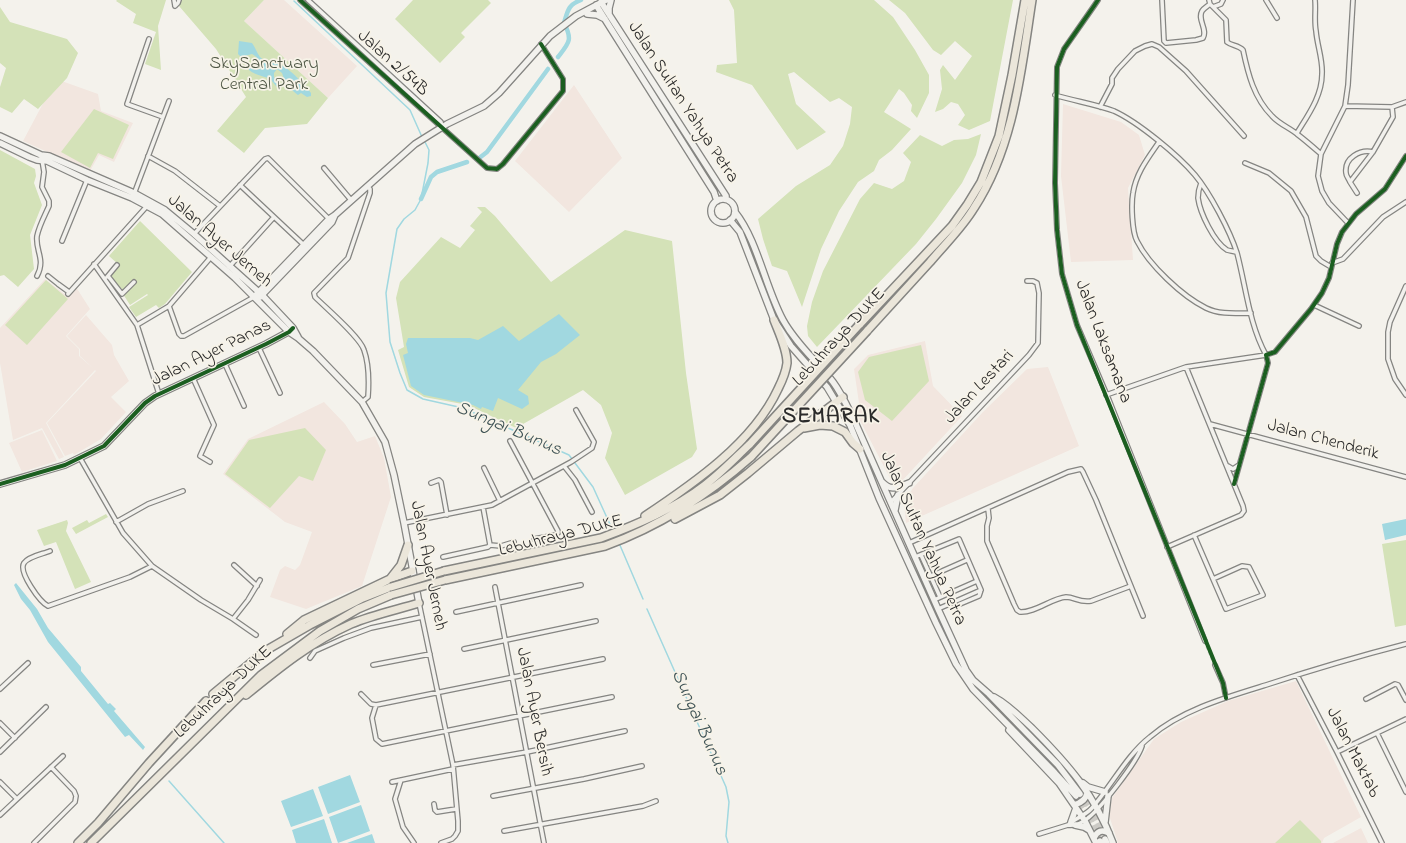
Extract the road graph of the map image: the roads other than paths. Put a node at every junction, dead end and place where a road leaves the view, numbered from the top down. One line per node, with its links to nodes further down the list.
1 (174, 0): 2 (street)
2 (179, 0)
3 (300, 0): 28 (street, Jalan 2/54B)
4 (308, 0): 28 (street, Jalan 2/54B)
5 (1025, 0): 125 (highway, Lebuhraya DUKE, bridge)
6 (1032, 0): 127 (highway, Lebuhraya DUKE, bridge)
7 (1098, 0): 21 (street, Jalan Laksamana)
8 (1162, 0): 14 (street)
9 (1223, 0): 14 (street)
10 (1266, 0): 17 (street)
11 (1315, 0): 29 (street)
12 (1354, 0): 24 (street)
13 (603, 3): 15 (main road); 16 (main road, Jalan Sultan Yahya Petra); 16 (main road); 18 (main road)
14 (1210, 3): 29 (street)
15 (587, 14): 16 (main road); 18 (main road)
16 (607, 17): 48 (main road, Jalan Sultan Yahya Petra); 50 (main road, Jalan Sultan Yahya Petra)
17 (1277, 18)
18 (565, 26): 20 (main road)
19 (149, 39): 27 (street)
20 (543, 46): 28 (main road); 28 (street)
21 (1055, 95): 25 (street); 89 (street, Jalan Laksamana)
22 (169, 101): 27 (street)
23 (1406, 102): 26 (street)
24 (1345, 106): 26 (street); 35 (street)
25 (1100, 107): 31 (street); 32 (street)
26 (1392, 107): 34 (street)
27 (163, 117): 36 (street)
28 (443, 128): 45 (main road)
29 (1297, 133): 35 (street)
30 (0, 136): 47 (main road, Jalan Ayer Jerneh)
31 (1244, 136)
32 (1159, 142): 43 (street); 77 (street)
33 (0, 143): 38 (main road, Jalan Ayer Jerneh)
34 (1373, 152): 42 (street); 42 (street)
35 (1321, 154): 58 (street)
36 (148, 156): 47 (street); 53 (street)
37 (1406, 156): 58 (street)
38 (42, 160): 41 (main road, Jalan Ayer Jerneh); 68 (street)
39 (1245, 163): 65 (street)
40 (324, 168): 49 (street)
41 (87, 180): 47 (main road, Jalan Ayer Jerneh); 60 (street)
42 (1350, 182): 46 (street)
43 (1201, 183): 62 (street); 62 (street)
44 (240, 185): 53 (street); 55 (street); 56 (street)
45 (367, 186): 49 (main road); 92 (street)
46 (1356, 192)
47 (133, 196): 52 (main road, Jalan Ayer Jerneh); 59 (main road, Jalan Ayer Jerneh)
48 (726, 199): 50 (main road, Jalan Sultan Yahya Petra); 54 (main road, Jalan Sultan Yahya Petra)
49 (351, 200): 56 (main road)
50 (717, 201): 57 (main road, Jalan Sultan Yahya Petra)
51 (1406, 202): 65 (street)
52 (147, 206): 59 (main road, Jalan Ayer Jerneh); 64 (street)
53 (220, 206): 59 (street)
54 (735, 212): 57 (main road, Jalan Sultan Yahya Petra); 91 (main road, Jalan Sultan Yahya Petra)
55 (274, 217): 61 (street); 67 (street)
56 (330, 220): 61 (main road)
57 (730, 220): 78 (main road, Jalan Sultan Yahya Petra)
58 (1348, 223): 65 (street)
59 (192, 236): 63 (main road, Jalan Ayer Jerneh); 67 (main road, Jalan Ayer Jerneh)
60 (62, 242)
61 (305, 246): 74 (main road)
62 (1236, 252): 77 (street)
63 (211, 257): 67 (main road, Jalan Ayer Jerneh); 76 (street)
64 (94, 264): 69 (street); 70 (street)
65 (1332, 265): 75 (street)
66 (118, 266): 70 (street)
67 (228, 268): 74 (main road, Jalan Ayer Jerneh)
68 (37, 276)
69 (48, 276)
70 (106, 277): 72 (street); 79 (street)
71 (1027, 281): 109 (street, Jalan Lestari)
72 (134, 282)
73 (1406, 286): 90 (street)
74 (258, 296): 76 (street); 81 (main road, Jalan Ayer Jerneh)
75 (1314, 305): 80 (street); 83 (street)
76 (169, 306): 79 (street)
77 (1251, 313): 83 (street)
78 (774, 320): 91 (main road, Jalan Sultan Yahya Petra); 125 (highway)
79 (137, 325): 88 (street)
80 (1359, 326)
81 (291, 330): 82 (main road, Jalan Ayer Panas); 92 (main road, Jalan Ayer Jerneh)
82 (259, 348): 84 (main road, Jalan Ayer Panas); 87 (street)
83 (1266, 355): 85 (street); 97 (street)
84 (225, 364): 86 (main road, Jalan Ayer Panas); 93 (street)
85 (1186, 367): 89 (street); 95 (street)
86 (193, 378): 88 (main road, Jalan Ayer Panas); 101 (street)
87 (280, 392)
88 (159, 394): 100 (main road, Jalan Ayer Panas)
89 (1106, 395): 134 (street, Jalan Laksamana)
90 (1406, 395)
91 (840, 400): 96 (highway); 99 (main road, Jalan Sultan Yahya Petra); 107 (main road, Jalan Sultan Yahya Petra)
92 (362, 402): 124 (main road, Jalan Ayer Jerneh)
93 (244, 406)
94 (576, 410): 103 (street)
95 (1210, 424): 97 (street, Jalan Chenderik); 104 (street)
96 (798, 430): 99 (highway); 127 (highway)
97 (1247, 435): 102 (street); 106 (street, Jalan Chenderik)
98 (510, 441): 111 (street)
99 (860, 449): 115 (main road, Jalan Sultan Yahya Petra)
100 (80, 458): 110 (main road, Jalan Ayer Panas); 123 (street)
101 (210, 462)
102 (1239, 465): 104 (street); 112 (street)
103 (564, 466): 111 (street); 121 (street)
104 (1227, 466): 112 (street)
105 (484, 468): 116 (street)
106 (1406, 477)
107 (881, 481): 109 (main road); 117 (main road, Jalan Sultan Yahya Petra)
108 (431, 483): 122 (street)
109 (909, 483): 114 (street, Jalan Lestari)
110 (0, 484)
111 (533, 484): 116 (street); 129 (street)
112 (1234, 484): 128 (street)
113 (183, 491): 123 (street)
114 (898, 495): 117 (street, Jalan Lestari); 120 (main road)
115 (879, 498): 117 (main road); 126 (main road, Jalan Sultan Yahya Petra)
116 (500, 501): 118 (street)
117 (891, 502): 120 (main road, Jalan Sultan Yahya Petra); 126 (main road)
118 (483, 507): 122 (street); 133 (street)
119 (988, 509): 131 (street); 149 (street); 149 (street)
120 (895, 510): 131 (main road, Jalan Sultan Yahya Petra)
121 (592, 512)
122 (447, 515): 124 (street)
123 (116, 522): 140 (street)
124 (404, 523): 132 (main road, Jalan Ayer Jerneh)
125 (630, 526): 168 (highway, Lebuhraya DUKE, bridge)
126 (892, 527): 189 (main road, Jalan Sultan Yahya Petra)
127 (649, 528): 190 (highway, Lebuhraya DUKE, bridge)
128 (1194, 535): 134 (street); 144 (street)
129 (534, 539)
130 (514, 542): 133 (street)
131 (909, 543): 136 (main road, Jalan Sultan Yahya Petra)
132 (408, 545): 141 (main road, Jalan Ayer Jerneh); 143 (highway)
133 (490, 545): 137 (street)
134 (1167, 547): 165 (street, Jalan Laksamana)
135 (50, 551): 140 (street)
136 (918, 556): 138 (street); 142 (main road, Jalan Sultan Yahya Petra)
137 (443, 557)
138 (968, 560): 142 (street); 146 (street)
139 (234, 565): 148 (street)
140 (152, 566): 161 (street)
141 (412, 572): 143 (highway); 154 (main road, Jalan Ayer Jerneh)
142 (927, 577): 152 (street); 153 (main road, Jalan Sultan Yahya Petra)
143 (390, 579): 168 (highway)
144 (1213, 579): 144 (street)
145 (260, 580): 148 (street)
146 (977, 581): 151 (street); 152 (street)
147 (581, 585): 155 (street)
148 (257, 586): 161 (street)
149 (1131, 586): 159 (street)
150 (496, 587): 155 (street, Jalan Ayer Bersih)
151 (981, 590): 156 (street); 157 (street)
152 (940, 597): 153 (street)
153 (934, 600): 157 (main road, Jalan Sultan Yahya Petra)
154 (419, 603): 160 (street, Jalan Ayer Jerneh); 190 (highway)
155 (499, 603): 158 (street); 164 (street, Jalan Ayer Bersih)
156 (960, 604)
157 (938, 609): 181 (main road, Jalan Sultan Yahya Petra)
158 (456, 612)
159 (1143, 616)
160 (422, 618): 169 (street, Jalan Ayer Jerneh); 170 (street)
161 (233, 619): 163 (street)
162 (596, 621): 164 (street)
163 (256, 635)
164 (506, 640): 167 (street); 176 (street, Jalan Ayer Bersih)
165 (1205, 641)
166 (1406, 644): 175 (street)
167 (464, 649)
168 (265, 651): 179 (highway, Lebuhraya DUKE)
169 (430, 654): 173 (street); 178 (street, Jalan Ayer Jerneh)
170 (310, 658)
171 (603, 659): 176 (street)
172 (28, 663): 177 (street)
173 (373, 665)
174 (1215, 665): 183 (street)
175 (1297, 675): 183 (street); 200 (street, Jalan Maktab)
176 (513, 677): 178 (street); 191 (street, Jalan Ayer Bersih)
177 (0, 689)
178 (438, 692): 187 (street); 194 (street, Jalan Ayer Jerneh)
179 (213, 694)
180 (361, 694): 187 (street)
181 (989, 694): 189 (main road, Jalan Sultan Yahya Petra); 206 (main road)
182 (612, 697): 191 (street)
183 (1226, 698): 212 (street)
184 (1366, 699): 185 (street)
185 (1406, 700)
186 (206, 701): 231 (highway, Lebuhraya DUKE)
187 (376, 705): 194 (street)
188 (46, 707): 197 (street)
189 (990, 707): 217 (main road)
190 (224, 712): 232 (highway, Lebuhraya DUKE)
191 (520, 715): 194 (street); 199 (street, Jalan Ayer Bersih)
192 (1406, 719): 196 (street)
193 (0, 723): 197 (street)
194 (446, 730): 204 (street, Jalan Ayer Jerneh)
195 (625, 731): 199 (street)
196 (1377, 733): 200 (street); 210 (street)
197 (15, 738): 198 (street)
198 (0, 752)
199 (527, 752): 204 (street); 209 (street, Jalan Ayer Bersih)
200 (1338, 752): 237 (street, Jalan Maktab)
201 (63, 756): 203 (street)
202 (642, 766): 209 (street)
203 (51, 767): 214 (street); 230 (street)
204 (453, 767): 205 (street); 219 (street, Jalan Ayer Jerneh)
205 (401, 780): 208 (street); 233 (street)
206 (1081, 781): 211 (main road); 212 (main road)
207 (0, 782): 214 (street)
208 (392, 782)
209 (534, 788): 213 (street); 224 (street, Jalan Ayer Bersih)
210 (1406, 792)
211 (1087, 793): 217 (main road); 218 (main road)
212 (1107, 794): 218 (street); 222 (main road)
213 (492, 796)
214 (17, 799): 220 (street)
215 (656, 801): 224 (street)
216 (434, 804): 219 (street)
217 (1075, 806): 221 (main road); 223 (main road)
218 (1096, 806): 221 (street); 222 (main road)
219 (456, 809): 234 (street, Jalan Ayer Jerneh)
220 (0, 815)
221 (1083, 819): 223 (street); 225 (main road)
222 (1104, 822): 227 (main road)
223 (1071, 824): 225 (main road); 228 (street)
224 (541, 825): 226 (street); 235 (street, Jalan Ayer Bersih)
225 (1090, 830): 229 (main road)
226 (504, 831)
227 (1109, 833): 229 (main road); 236 (main road)
228 (1039, 834)
229 (1100, 841)
230 (34, 843)
231 (78, 843)
232 (90, 843)
233 (414, 843)
234 (441, 843)
235 (544, 843)
236 (1113, 843)
237 (1382, 843)

